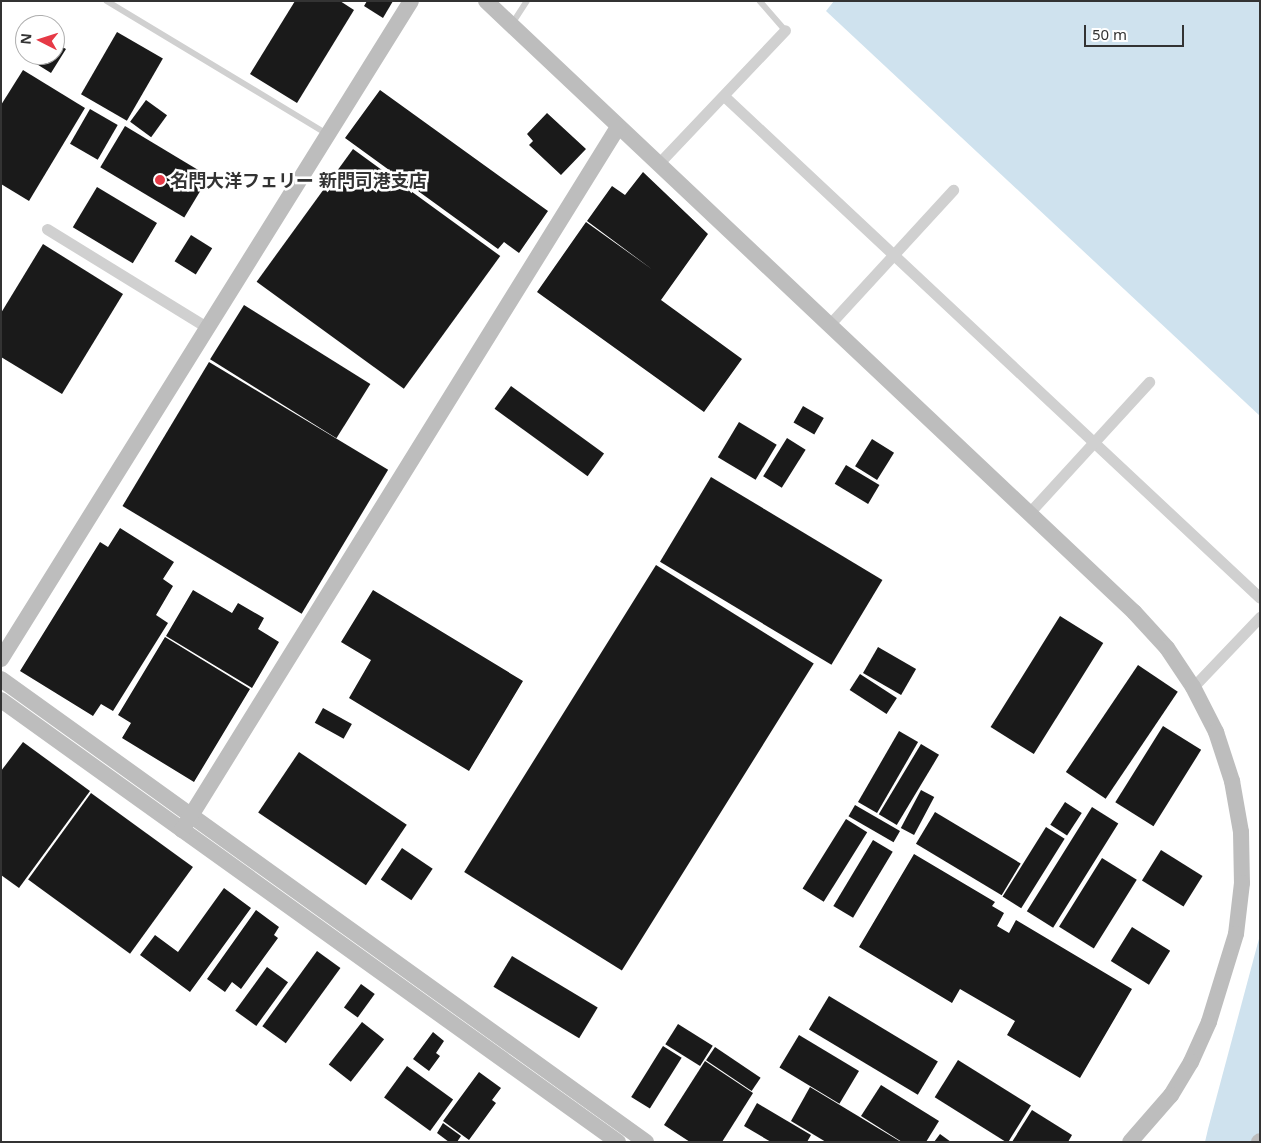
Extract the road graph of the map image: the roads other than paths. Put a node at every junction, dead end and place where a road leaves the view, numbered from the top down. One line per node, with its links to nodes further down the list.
1 (107, 1): 10 (lane)
2 (411, 1): 10 (street)
3 (486, 1): 6 (street)
4 (527, 1): 6 (lane)
5 (760, 1): 7 (lane)
6 (511, 26): 9 (street)
7 (785, 30): 8 (street)
8 (724, 96): 11 (street); 14 (street)
9 (618, 127): 11 (street); 26 (street)
10 (328, 135): 16 (street)
11 (659, 163): 15 (street)
12 (953, 190): 14 (street)
13 (47, 229): 16 (street)
14 (893, 254): 15 (street); 18 (street)
15 (828, 326): 19 (street)
16 (208, 328): 22 (street)
17 (1149, 382): 18 (street)
18 (1094, 443): 19 (street); 20 (street)
19 (1030, 513): 24 (street)
20 (1260, 598)
21 (1260, 617): 24 (street)
22 (1, 659)
23 (1, 679): 26 (street)
24 (1193, 687): 29 (street)
25 (1, 700): 26 (street)
26 (187, 823): 27 (street); 28 (street)
27 (618, 1142)
28 (646, 1142)
29 (1130, 1142)

